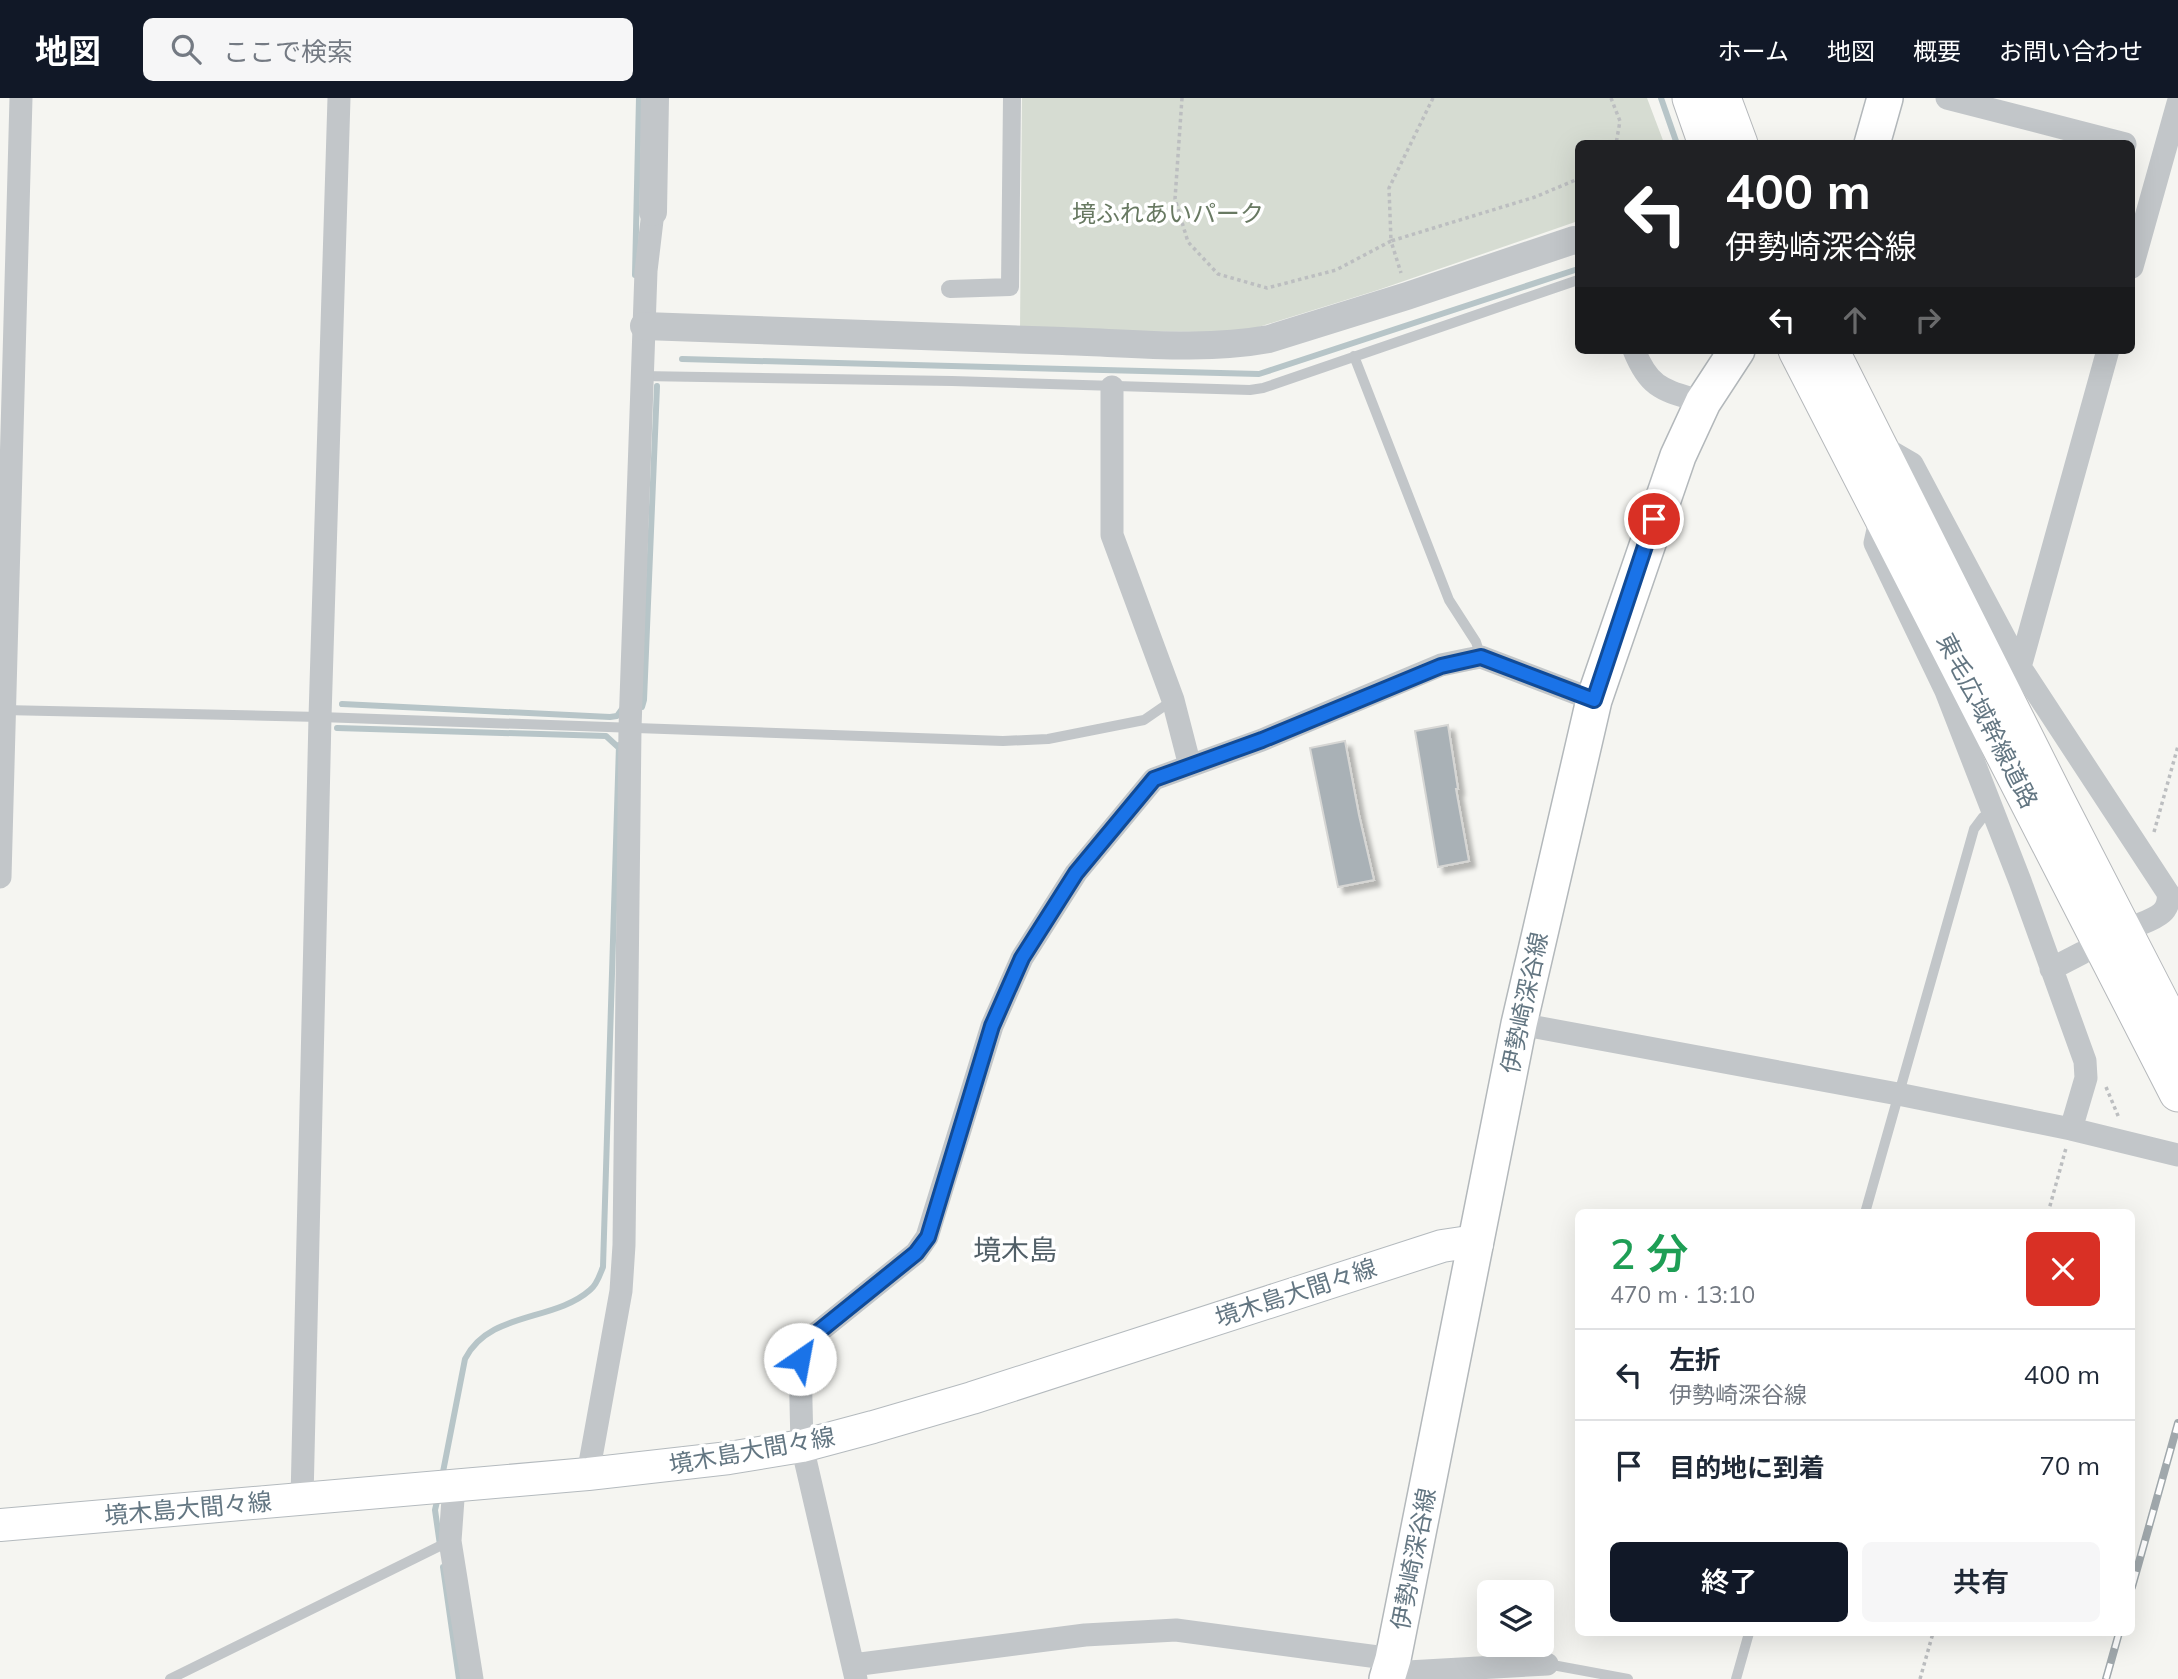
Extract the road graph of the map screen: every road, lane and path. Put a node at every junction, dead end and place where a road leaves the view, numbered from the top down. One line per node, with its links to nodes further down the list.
1 (21, 98): 44 (street)
2 (338, 98): 45 (street)
3 (655, 98): 21 (street)
4 (1012, 98): 27 (street)
5 (1182, 98): 23 (path)
6 (1433, 98): 23 (path)
7 (1611, 98): 13 (path)
8 (1691, 98): 14 (highway)
9 (1722, 98): 15 (highway)
10 (1885, 98): 16 (main road)
11 (1947, 98): 17 (street)
12 (2178, 103): 19 (street)
13 (1617, 140)
14 (1706, 140)
15 (1738, 140)
16 (1873, 140)
17 (2110, 140)
18 (2135, 146): 19 (street)
19 (2171, 155): 24 (street)
20 (1575, 180): 23 (path)
21 (653, 212): 28 (street)
22 (1575, 240): 28 (street)
23 (1391, 242): 25 (path)
24 (2135, 258)
25 (1403, 281)
26 (1575, 281): 34 (lane)
27 (950, 289)
28 (644, 326): 35 (street)
29 (1636, 354): 37 (street)
30 (1734, 354): 37 (main road, 伊勢崎深谷線)
31 (1799, 354): 39 (highway, 東毛広域幹線道路)
32 (1832, 354): 38 (highway, 東毛広域幹線道路)
33 (2107, 354): 41 (street)
34 (1354, 356): 36 (lane); 40 (lane)
35 (641, 376): 36 (lane); 46 (street)
36 (1112, 387): 42 (street)
37 (1703, 402): 43 (main road, 伊勢崎深谷線)
38 (1879, 445): 41 (street); 57 (highway, 東毛広域幹線道路)
39 (1881, 516): 49 (street); 59 (highway, 東毛広域幹線道路)
40 (1481, 657): 43 (street); 48 (street)
41 (2020, 667): 50 (street)
42 (1173, 700): 46 (lane); 48 (street)
43 (1594, 700): 56 (main road, 伊勢崎深谷線)
44 (2, 710): 45 (lane); 51 (street)
45 (320, 717): 46 (lane); 70 (street)
46 (630, 728): 68 (street)
47 (2178, 746): 50 (path)
48 (1190, 766): 67 (street)
49 (1994, 812): 55 (street); 60 (lane)
50 (2137, 846): 52 (street)
51 (0, 877)
52 (2174, 906): 53 (street)
53 (2138, 925)
54 (2082, 953): 55 (street)
55 (2051, 969): 58 (street)
56 (1519, 1024): 60 (street); 66 (main road, 伊勢崎深谷線)
57 (2178, 1037)
58 (2086, 1078): 61 (street); 62 (path)
59 (2178, 1093)
60 (1898, 1094): 61 (street); 64 (lane)
61 (2071, 1129): 62 (street); 65 (path)
62 (2131, 1145): 63 (street)
63 (2178, 1155)
64 (1866, 1209)
65 (2049, 1209)
66 (1477, 1244): 67 (main road, 境木島大間々線); 76 (main road, 伊勢崎深谷線)
67 (802, 1446): 68 (main road, 境木島大間々線); 77 (street)
68 (588, 1474): 69 (main road, 境木島大間々線)
69 (454, 1485): 70 (main road, 境木島大間々線); 72 (street)
70 (302, 1499): 71 (main road, 境木島大間々線)
71 (0, 1525)
72 (450, 1541): 78 (lane); 79 (street)
73 (1748, 1636): 81 (lane)
74 (1932, 1636): 82 (path)
75 (1547, 1664): 76 (street); 80 (lane)
76 (1390, 1670): 77 (street)
77 (854, 1672)
78 (170, 1679)
79 (472, 1679)
80 (1628, 1679)
81 (1737, 1679)
82 (1920, 1679)

